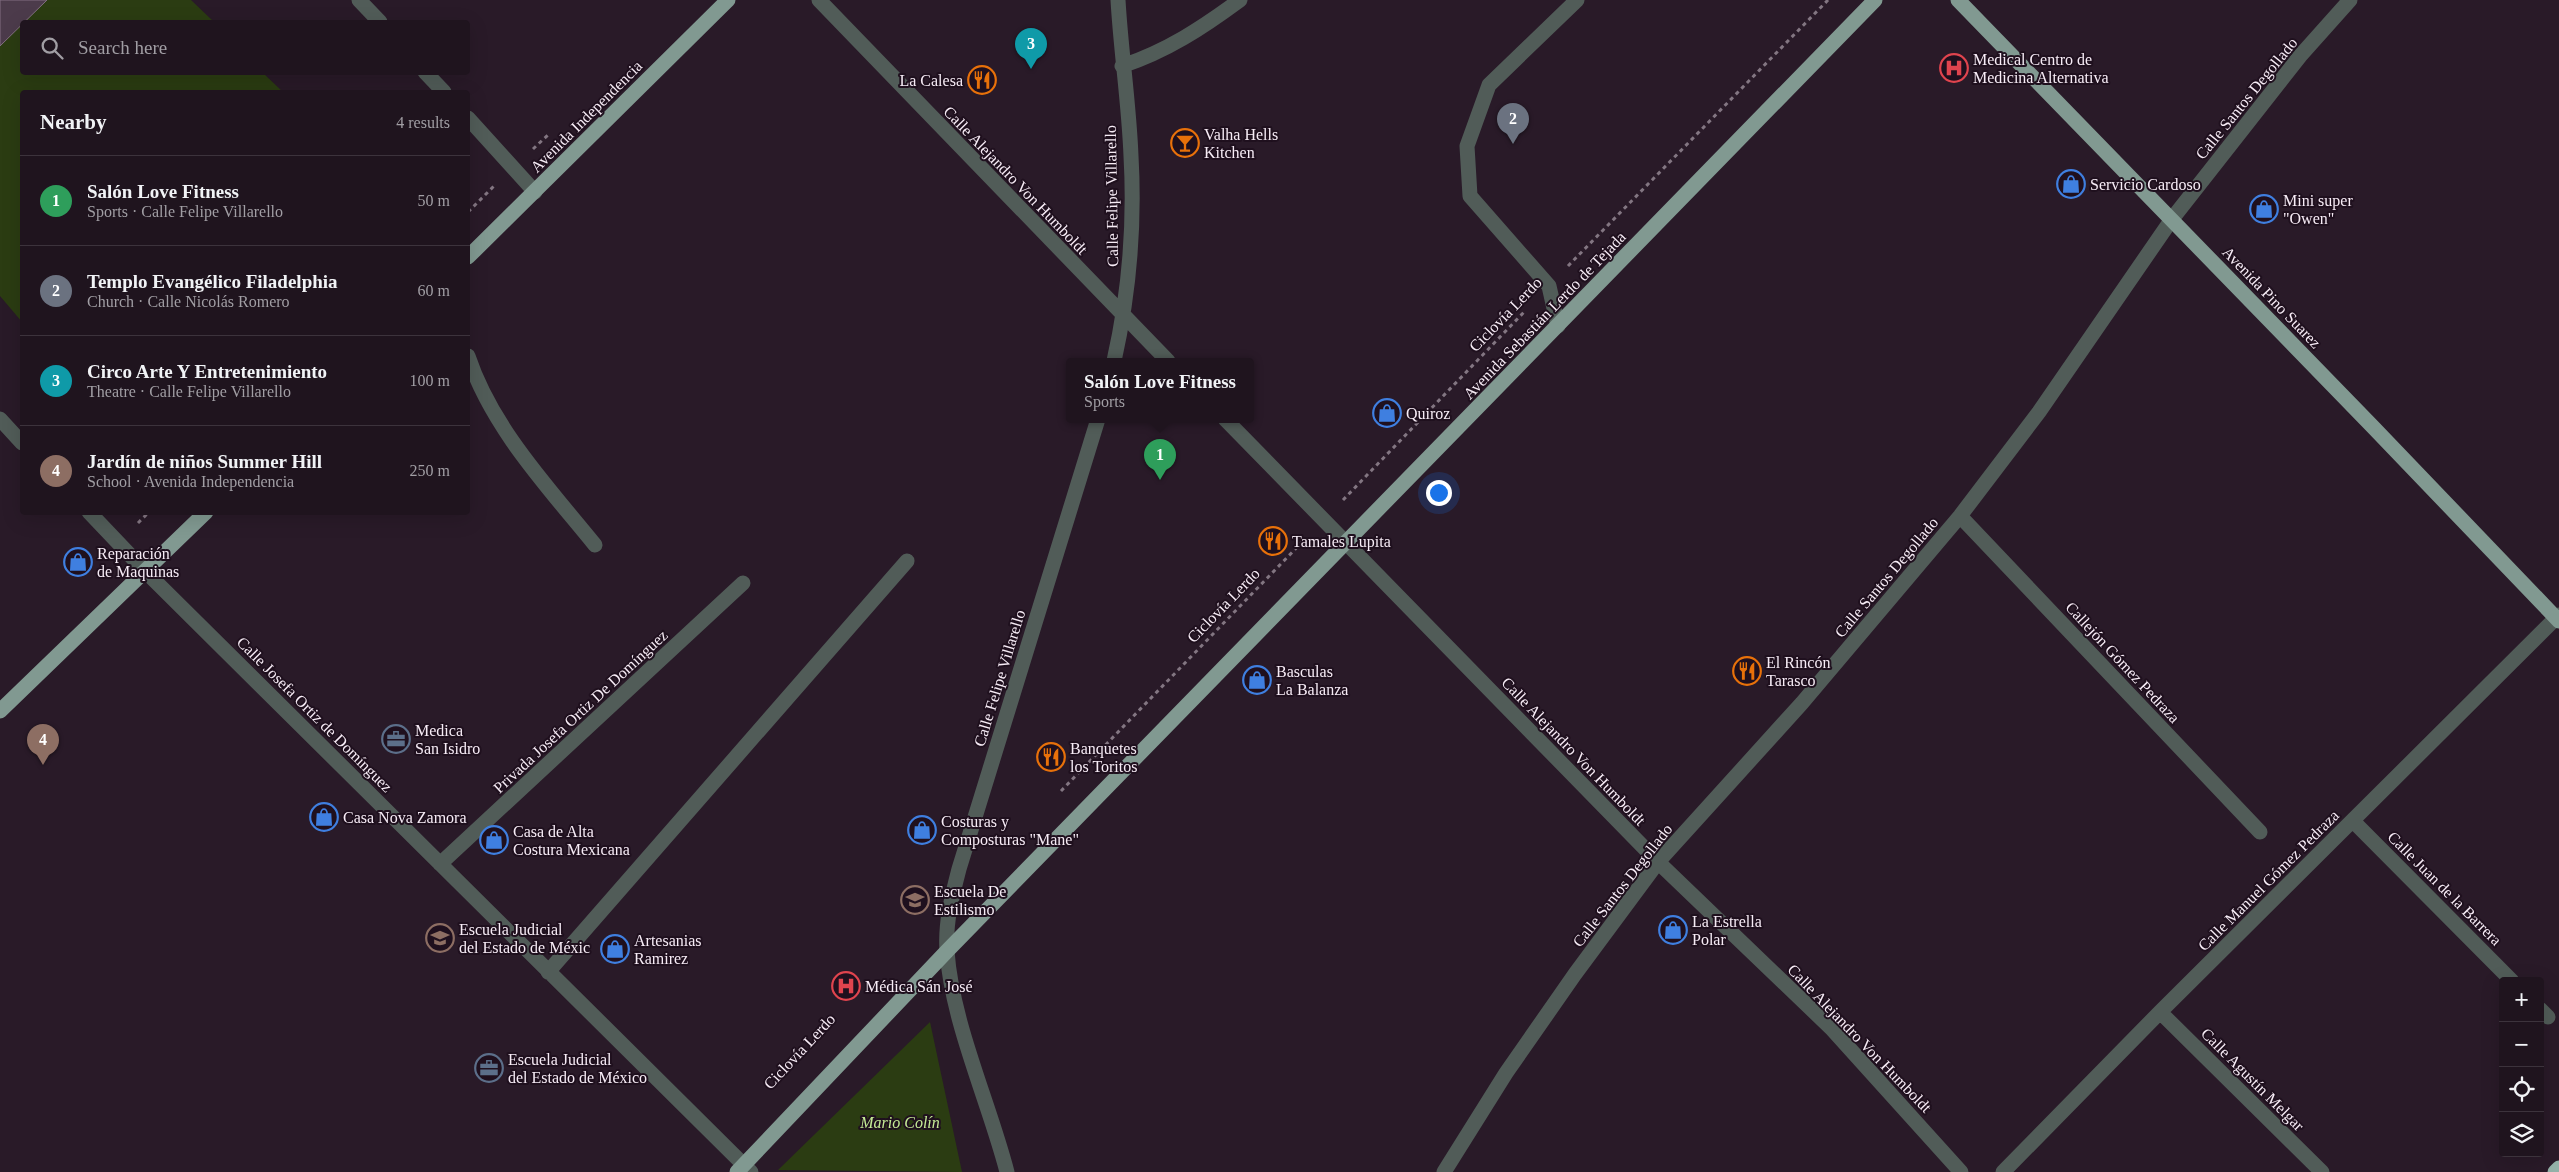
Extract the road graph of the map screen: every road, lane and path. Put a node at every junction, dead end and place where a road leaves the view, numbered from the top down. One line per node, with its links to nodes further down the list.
1 (359, 0): 11 (street)
2 (728, 0): 16 (main road, Avenida Independencia)
3 (819, 0): 20 (street, Calle Alejandro Von Humboldt)
4 (1118, 0): 12 (street, Calle Felipe Villarello)
5 (1240, 0): 12 (street)
6 (1577, 0): 19 (street)
7 (1828, 0): 19 (path, Ciclovía Lerdo)
8 (1875, 0): 21 (main road, Avenida Sebastián Lerdo de Tejada)
9 (1958, 0): 17 (main road, Avenida Pino Suarez)
10 (2350, 0): 17 (street, Calle Santos Degollado)
11 (378, 20)
12 (1122, 66): 20 (street, Calle Felipe Villarello)
13 (429, 75): 14 (street)
14 (442, 90)
15 (470, 120): 16 (street)
16 (535, 192): 18 (main road, Avenida Independencia)
17 (2172, 219): 31 (street, Calle Santos Degollado); 38 (main road, Avenida Pino Suarez)
18 (470, 255)
19 (1549, 286): 21 (street); 32 (path, Ciclovía Lerdo)
20 (1124, 317): 22 (street, Calle Felipe Villarello); 23 (street, Calle Alejandro Von Humboldt)
21 (1558, 326): 33 (main road, Avenida Sebastián Lerdo de Tejada)
22 (1115, 358)
23 (1165, 358)
24 (470, 363): 34 (street)
25 (0, 420): 28 (street)
26 (1097, 423): 45 (street, Calle Felipe Villarello)
27 (1229, 423): 32 (street, Calle Alejandro Von Humboldt)
28 (20, 441)
29 (92, 515): 36 (street, Calle Josefa Ortiz de Domínguez)
30 (203, 515): 36 (main road)
31 (1960, 516): 42 (street, Callejón Gómez Pedraza); 43 (street, Calle Santos Degollado)
32 (1324, 519): 33 (street, Calle Alejandro Von Humboldt); 40 (path, Ciclovía Lerdo)
33 (1347, 543): 43 (street, Calle Alejandro Von Humboldt); 45 (main road, Avenida Sebastián Lerdo de Tejada)
34 (595, 545)
35 (907, 560): 46 (street)
36 (146, 572): 39 (main road); 44 (street, Calle Josefa Ortiz de Domínguez)
37 (744, 583): 44 (street, Privada Josefa Ortiz De Domínguez)
38 (2558, 618): 41 (street, Calle Manuel Gómez Pedraza)
39 (0, 711)
40 (1060, 791)
41 (2353, 820): 47 (street, Calle Juan de la Barrera); 48 (street, Calle Manuel Gómez Pedraza)
42 (2260, 832)
43 (1658, 862): 52 (street, Calle Santos Degollado); 53 (street, Calle Alejandro Von Humboldt)
44 (440, 864): 46 (street, Calle Josefa Ortiz de Domínguez)
45 (947, 951): 50 (main road, Avenida Sebastián Lerdo de Tejada); 51 (street, Calle Felipe Villarello)
46 (548, 972): 50 (street, Calle Josefa Ortiz de Domínguez)
47 (2508, 977)
48 (2160, 1012): 54 (street, Calle Manuel Gómez Pedraza); 55 (street, Calle Agustín Melgar)
49 (2559, 1168): 56 (highway)
50 (744, 1170)
51 (1007, 1172)
52 (1444, 1172)
53 (1961, 1172)
54 (2003, 1172)
55 (2322, 1172)
56 (2555, 1172)

